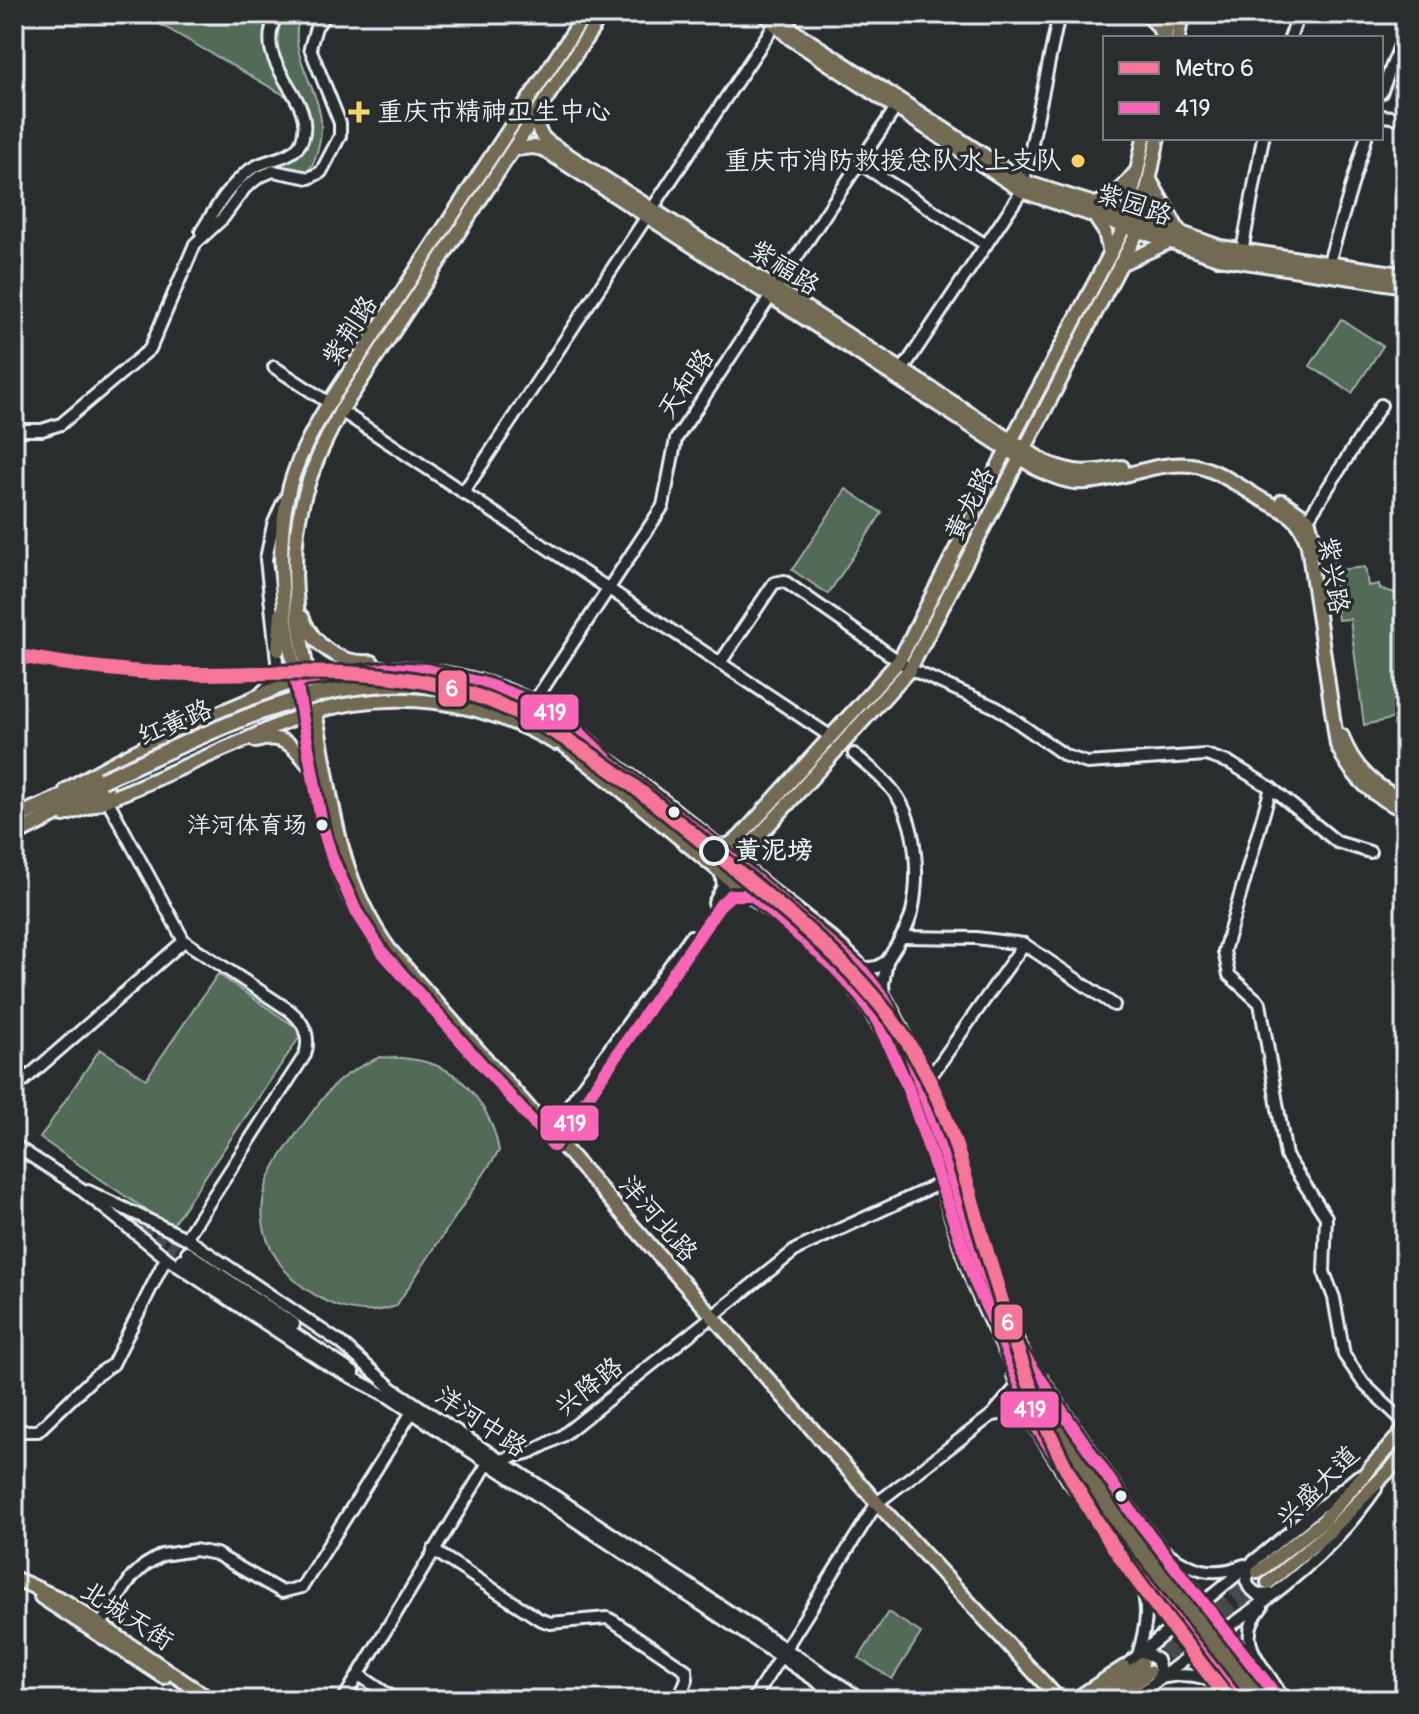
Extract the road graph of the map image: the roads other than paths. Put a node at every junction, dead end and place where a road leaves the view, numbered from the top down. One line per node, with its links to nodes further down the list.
1 (277, 14): 35 (street)
2 (326, 14): 35 (street)
3 (585, 14): 43 (main road, 紫荆路)
4 (602, 14): 18 (main road, 紫荆路)
5 (764, 14): 12 (main road, 紫园路)
6 (787, 14): 17 (main road, 紫园路)
7 (1059, 14): 29 (street)
8 (1170, 14): 14 (main road)
9 (1182, 14): 14 (main road)
10 (1299, 14): 15 (street)
11 (1147, 15): 14 (main road)
12 (775, 24): 17 (main road, 紫园路); 31 (street)
13 (1405, 33): 16 (street)
14 (1173, 36)
15 (1291, 36)
16 (1383, 88)
17 (898, 104): 26 (street, 天和路); 29 (main road, 紫园路)
18 (538, 113): 25 (main road, 紫荆路); 31 (main road, 紫福路)
19 (1383, 116): 20 (street)
20 (1405, 118)
21 (1144, 140): 27 (main road, 黄龙路)
22 (1158, 140): 28 (main road, 黄龙路)
23 (1263, 140): 37 (street)
24 (1365, 140): 39 (street)
25 (514, 149): 31 (main road, 紫福路); 45 (main road, 紫荆路)
26 (859, 163): 36 (street); 40 (street, 天和路)
27 (1137, 171): 30 (main road); 32 (main road, 黄龙路)
28 (1150, 180): 33 (main road, 黄龙路); 34 (main road)
29 (1023, 187): 30 (main road, 紫园路); 36 (street)
30 (1094, 209): 32 (main road, 紫园路); 38 (main road)
31 (649, 212): 40 (main road, 紫福路); 52 (street)
32 (1127, 219): 33 (main road, 紫园路); 38 (main road, 黄龙路)
33 (1140, 224): 34 (main road, 紫园路); 38 (main road, 黄龙路)
34 (1176, 237): 37 (main road, 紫园路); 38 (main road); 39 (main road, 紫园路)
35 (195, 244): 47 (street)
36 (986, 245): 42 (street)
37 (1242, 251): 39 (main road, 紫园路)
38 (1115, 259): 46 (main road, 黄龙路); 50 (main road, 黄龙路)
39 (1328, 265)
40 (773, 293): 42 (main road, 紫福路); 54 (street, 天和路)
41 (274, 367): 43 (street)
42 (900, 374): 48 (main road, 紫福路); 49 (main road, 紫福路)
43 (329, 403): 51 (main road, 紫荆路)
44 (1381, 405): 53 (street)
45 (341, 411): 52 (street); 55 (main road, 紫荆路)
46 (1019, 426): 48 (main road); 49 (main road, 黄龙路)
47 (14, 430)
48 (997, 432): 49 (main road, 紫福路)
49 (1009, 445): 50 (main road, 紫福路); 57 (main road, 黄龙路)
50 (1021, 453): 53 (main road, 紫兴路); 59 (main road, 黄龙路)
51 (290, 486): 55 (main road, 紫荆路); 56 (street)
52 (463, 493): 54 (street)
53 (1306, 523): 74 (main road, 紫兴路); 75 (main road, 紫兴路)
54 (608, 589): 58 (street); 63 (street, 天和路)
55 (288, 594): 56 (main road); 60 (main road, 紫荆路); 61 (main road)
56 (278, 650): 62 (street)
57 (899, 661): 58 (street); 59 (street); 66 (main road, 黄龙路)
58 (720, 663): 66 (street)
59 (910, 669): 65 (main road, 黄龙路); 72 (street)
60 (301, 680): 61 (main road); 62 (main road); 64 (main road, 紫荆路)
61 (520, 697): 63 (main road)
62 (253, 699): 76 (main road)
63 (534, 702): 70 (main road)
64 (309, 713): 69 (main road); 70 (main road); 71 (main road, 洋河北路); 94 (main road, 洋河北路)
65 (850, 735): 67 (main road, 黄龙路); 68 (street)
66 (830, 736): 79 (main road, 黄龙路)
67 (834, 754): 68 (street); 79 (main road, 黄龙路)
68 (854, 754): 85 (street)
69 (196, 761): 71 (main road); 73 (main road)
70 (607, 768): 73 (highway, 红黄路); 80 (highway, 红黄路); 82 (highway, 红黄路)
71 (313, 771): 94 (main road, 洋河北路)
72 (1271, 788): 81 (street); 108 (street)
73 (105, 790): 76 (highway, 红黄路); 86 (street)
74 (1405, 800)
75 (1405, 810)
76 (39, 816): 77 (highway, 红黄路); 78 (highway, 红黄路)
77 (14, 818)
78 (14, 835)
79 (744, 842): 80 (main road); 83 (main road)
80 (717, 846): 83 (highway, 红黄路)
81 (1370, 852)
82 (721, 872): 84 (highway, 红黄路); 94 (street)
83 (749, 873): 89 (highway, 红黄路)
84 (752, 895): 94 (street); 96 (highway, 红黄路)
85 (902, 937): 87 (street); 88 (street)
86 (184, 941): 93 (street); 98 (street)
87 (1024, 944): 91 (street); 92 (street)
88 (887, 961): 89 (street); 90 (street)
89 (861, 969): 90 (highway, 红黄路)
90 (884, 998): 92 (highway, 红黄路)
91 (1114, 1005)
92 (923, 1087): 102 (highway, 红黄路)
93 (14, 1089)
94 (552, 1138): 101 (main road, 洋河北路)
95 (14, 1145): 97 (street, 洋河中路)
96 (943, 1182): 101 (street, 兴降路); 102 (highway, 红黄路)
97 (74, 1184): 98 (street, 洋河中路); 100 (street, 洋河中路)
98 (186, 1238): 104 (street, 洋河中路)
99 (185, 1256): 104 (street)
100 (166, 1258): 104 (street, 洋河中路); 109 (street)
101 (711, 1320): 111 (street, 兴降路); 113 (main road, 洋河北路)
102 (1011, 1347): 103 (main road); 107 (highway, 红黄路); 114 (main road)
103 (1018, 1385): 106 (street); 107 (main road)
104 (391, 1393): 105 (street, 洋河中路); 111 (street, 洋河中路)
105 (412, 1412): 112 (street, 洋河中路); 122 (street)
106 (992, 1415): 107 (street); 113 (street)
107 (1045, 1421): 117 (main road); 146 (highway, 红黄路, bridge); 147 (highway, 红黄路, bridge)
108 (1405, 1426): 116 (main road, 兴盛大道)
109 (14, 1431)
110 (1405, 1454): 119 (main road, 兴盛大道)
111 (500, 1461): 112 (street, 兴降路); 125 (street, 洋河中路)
112 (488, 1463): 115 (street); 125 (street, 洋河中路)
113 (875, 1506): 125 (street); 139 (main road, 洋河北路); 140 (main road, 洋河北路)
114 (1161, 1549): 116 (street); 117 (main road); 120 (main road)
115 (433, 1550): 128 (street); 135 (street)
116 (1257, 1565): 119 (street); 120 (street)
117 (1139, 1573): 121 (main road); 127 (street)
118 (14, 1580): 122 (main road, 北城天街); 130 (main road)
119 (1271, 1588): 123 (street); 148 (street)
120 (1204, 1602): 121 (street); 123 (main road)
121 (1178, 1623): 124 (main road); 127 (street)
122 (101, 1624): 132 (main road, 北城天街)
123 (1226, 1629): 124 (street); 129 (main road)
124 (1198, 1648): 127 (street); 131 (main road)
125 (783, 1652): 136 (street); 137 (street, 洋河中路); 138 (street, 洋河中路)
126 (1124, 1667): 127 (street); 141 (main road); 142 (street)
127 (1147, 1667): 131 (street); 143 (main road); 144 (main road); 145 (street)
128 (359, 1675): 133 (street); 134 (street)
129 (1261, 1675): 131 (main road); 148 (main road)
130 (164, 1677)
131 (1237, 1698)
132 (211, 1700)
133 (343, 1700)
134 (396, 1700)
135 (678, 1700)
136 (753, 1700)
137 (845, 1700)
138 (863, 1700)
139 (1049, 1700)
140 (1067, 1700)
141 (1074, 1700)
142 (1085, 1700)
143 (1098, 1700)
144 (1114, 1700)
145 (1132, 1700)
146 (1253, 1700)
147 (1267, 1700)
148 (1282, 1700)

